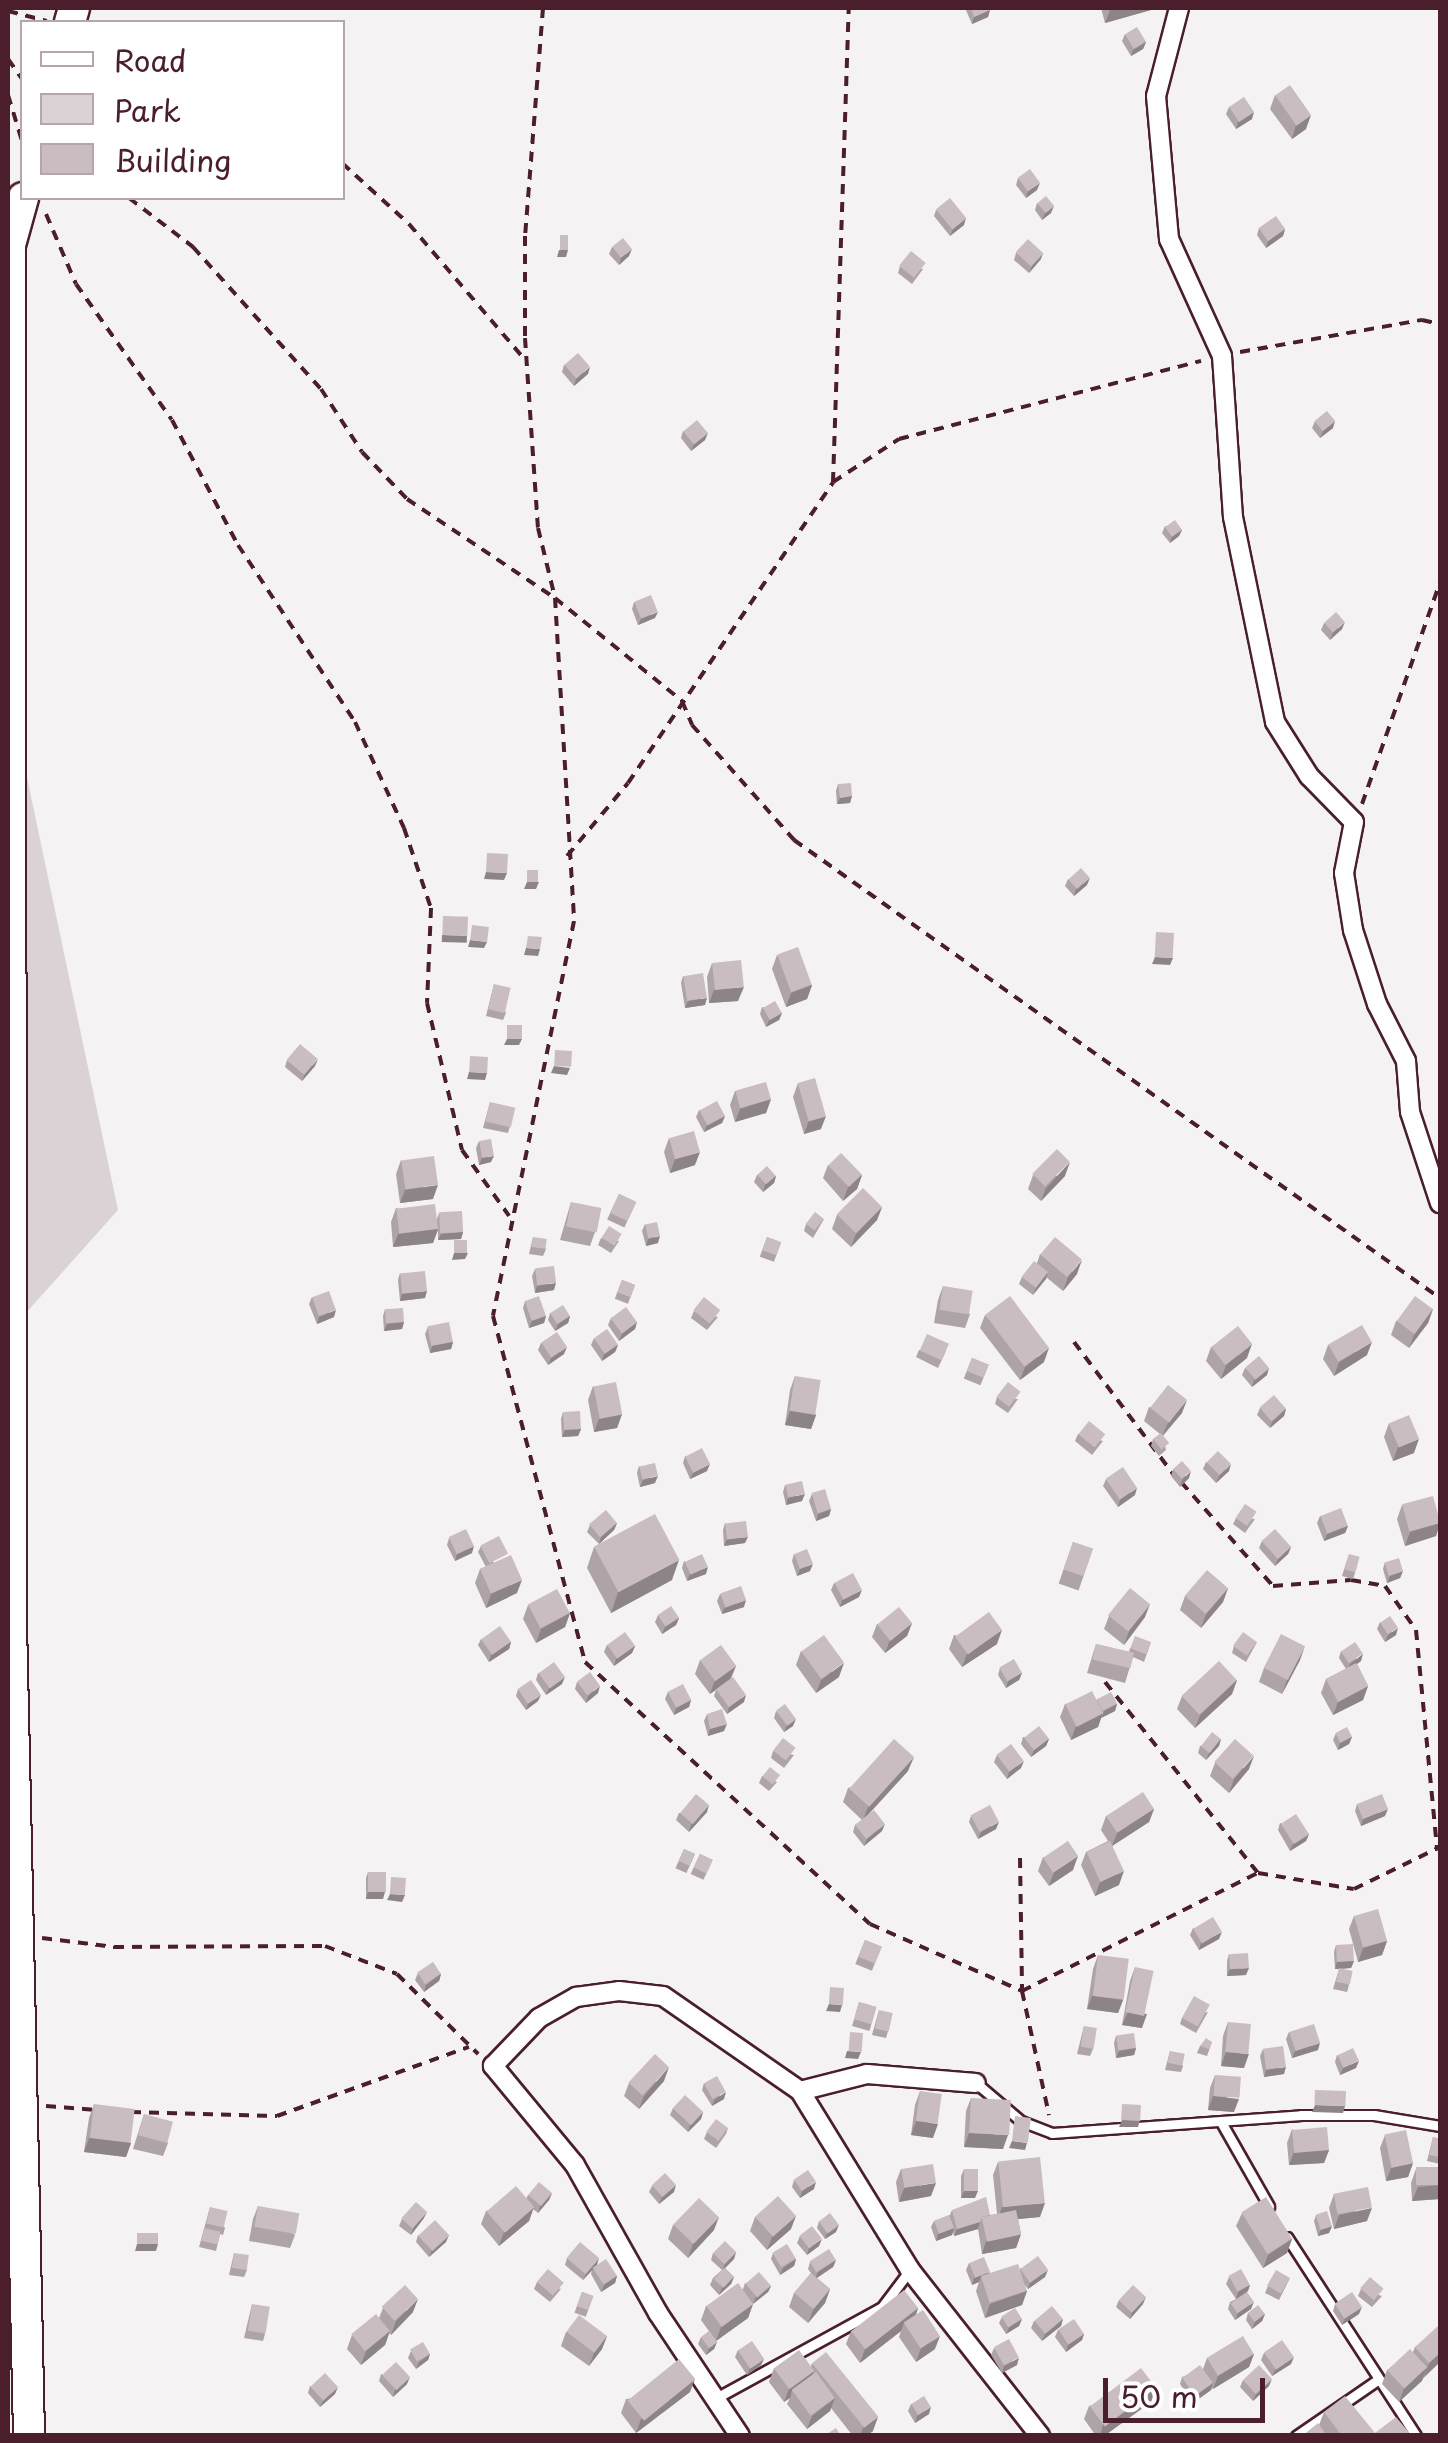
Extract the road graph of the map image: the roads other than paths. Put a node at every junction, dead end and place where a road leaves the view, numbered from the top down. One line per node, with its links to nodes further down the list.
1 (1179, 8): 3 (street)
2 (33, 203): 11 (highway)
3 (1440, 1203)
4 (976, 2084): 5 (street); 6 (lane)
5 (800, 2091): 8 (street); 10 (street)
6 (1220, 2122): 7 (lane); 9 (lane)
7 (1440, 2126)
8 (910, 2270): 10 (lane); 13 (street)
9 (1376, 2381): 14 (lane); 15 (lane)
10 (716, 2398): 12 (street)
11 (28, 2436)
12 (740, 2436)
13 (1040, 2436)
14 (1296, 2436)
15 (1416, 2436)

